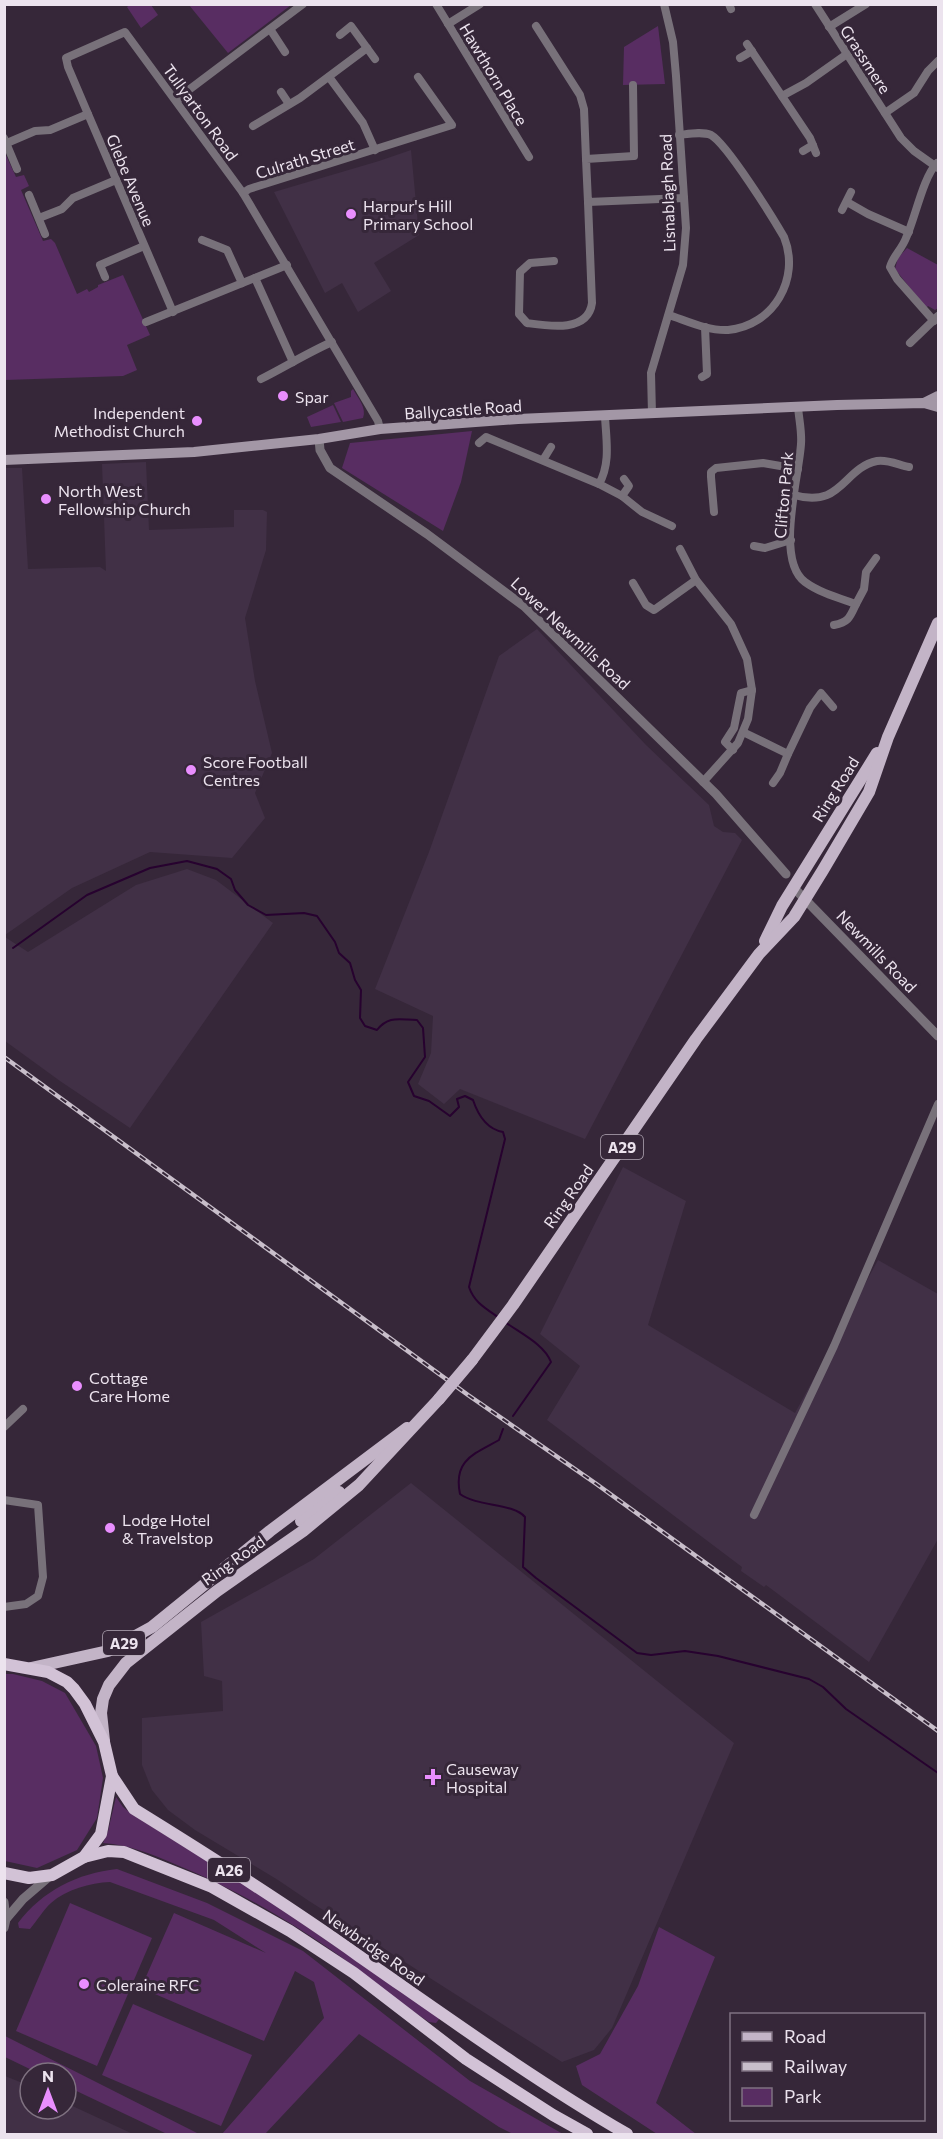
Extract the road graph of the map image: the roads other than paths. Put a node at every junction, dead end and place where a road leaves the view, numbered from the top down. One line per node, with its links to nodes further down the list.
1 (303, 4): 10 (street)
2 (436, 4): 7 (street, Hawthorn Place)
3 (480, 4): 7 (street)
4 (664, 4): 29 (street, Lisnablagh Road)
5 (815, 4): 9 (street)
6 (866, 4): 9 (street, Grassmere)
7 (448, 24): 33 (street, Hawthorn Place)
8 (536, 26): 34 (street)
9 (829, 27): 14 (street, Grassmere)
10 (270, 29): 13 (street); 24 (street)
11 (340, 34): 12 (street)
12 (366, 48): 17 (street); 19 (street)
13 (285, 52)
14 (847, 54): 23 (street); 26 (street, Grassmere)
15 (66, 58): 24 (street, Tullyarton Road); 27 (street, Glebe Avenue)
16 (740, 58): 23 (street)
17 (375, 59)
18 (939, 61): 26 (street, Grassmere)
19 (329, 77): 25 (street); 31 (street, Culrath Street)
20 (418, 77): 31 (street, Culrath Street)
21 (633, 85): 34 (street)
22 (281, 92): 25 (street)
23 (782, 96): 32 (street)
24 (177, 100): 39 (street, Tullyarton Road)
25 (289, 104): 28 (street)
26 (885, 113): 35 (street, Grassmere)
27 (88, 114): 30 (street); 37 (street, Glebe Avenue)
28 (253, 126)
29 (679, 135): 41 (street, Lisnablagh Road); 59 (street)
30 (6, 140): 36 (street)
31 (375, 150): 39 (street, Culrath Street)
32 (803, 151)
33 (529, 157)
34 (586, 159): 42 (street)
35 (937, 165): 46 (street)
36 (17, 169)
37 (116, 180): 45 (street); 49 (street, Glebe Avenue)
38 (851, 192): 43 (street)
39 (243, 193): 51 (street, Tullyarton Road)
40 (29, 195): 45 (street)
41 (684, 198): 42 (street); 56 (street, Lisnablagh Road)
42 (588, 202): 50 (street)
43 (846, 202): 44 (street); 46 (street)
44 (843, 210)
45 (39, 218): 47 (street)
46 (909, 232): 57 (street)
47 (45, 234)
48 (202, 240): 54 (street)
49 (144, 246): 52 (street); 55 (street, Glebe Avenue)
50 (554, 261)
51 (287, 265): 53 (street); 60 (street, Tullyarton Road)
52 (105, 277)
53 (255, 278): 54 (street); 62 (street)
54 (242, 283): 55 (street)
55 (173, 312): 58 (street)
56 (669, 315): 59 (street); 69 (street, Lisnablagh Road)
57 (936, 319): 61 (street)
58 (146, 322)
59 (705, 327): 63 (street)
60 (332, 342): 62 (street); 71 (street, Tullyarton Road)
61 (910, 343)
62 (293, 362): 64 (street)
63 (702, 378)
64 (261, 379)
65 (939, 396): 66 (main road, Ballycastle Road)
66 (924, 403): 67 (main road, Ballycastle Road); 68 (main road, Ballycastle Road)
67 (939, 407)
68 (798, 408): 69 (main road, Ballycastle Road); 78 (street, Clifton Park)
69 (652, 414): 70 (main road, Ballycastle Road)
70 (605, 416): 71 (main road, Ballycastle Road); 80 (street)
71 (380, 429): 72 (main road, Ballycastle Road)
72 (319, 439): 75 (main road, Ballycastle Road); 100 (street, Lower Newmills Road)
73 (479, 443): 76 (street)
74 (551, 447): 76 (street)
75 (4, 460)
76 (543, 460): 80 (street)
77 (909, 468): 81 (street)
78 (798, 469): 81 (street, Clifton Park); 83 (street)
79 (624, 478): 82 (street)
80 (599, 484): 82 (street)
81 (794, 495): 85 (street, Clifton Park)
82 (622, 496): 84 (street)
83 (714, 512)
84 (672, 526)
85 (791, 540): 86 (street); 91 (street, Clifton Park)
86 (754, 546)
87 (680, 549): 89 (street)
88 (876, 558): 91 (street)
89 (696, 580): 90 (street); 94 (street)
90 (633, 583)
91 (856, 604): 93 (street)
92 (939, 623): 97 (main road, Ring Road / A29)
93 (834, 625)
94 (752, 690): 96 (street); 98 (street)
95 (833, 707): 99 (street)
96 (743, 732): 98 (street); 99 (street)
97 (888, 737): 103 (main road, Ring Road / A29); 104 (main road, Ring Road / A29)
98 (733, 750): 100 (street)
99 (788, 754): 101 (street)
100 (703, 782): 102 (street, Lower Newmills Road)
101 (772, 783)
102 (786, 874)
103 (794, 888): 104 (street, Newmills Road); 105 (main road, Ring Road / A29)
104 (805, 899): 105 (main road, Ring Road / A29); 106 (street, Newmills Road)
105 (759, 954): 109 (main road, Ring Road / A29, bridge)
106 (939, 1036)
107 (939, 1104): 113 (street)
108 (23, 1409): 110 (street)
109 (418, 1420): 111 (main road, Ring Road / A29); 117 (main road, Ring Road / A29)
110 (4, 1427)
111 (403, 1440): 114 (main road); 118 (main road, Ring Road / A29)
112 (4, 1500): 115 (street)
113 (754, 1515)
114 (301, 1521)
115 (4, 1608)
116 (4, 1664): 117 (highway, A29)
117 (31, 1668): 118 (highway, A29)
118 (104, 1742): 119 (highway, A29)
119 (112, 1776): 120 (highway, A29); 126 (highway, Newbridge Road / A26)
120 (84, 1857): 122 (highway, A29); 125 (highway, Newbridge Road / A26)
121 (4, 1873): 122 (highway, A29)
122 (52, 1875): 124 (street)
123 (4, 1902): 124 (street)
124 (5, 1923)
125 (587, 2134)
126 (627, 2134)

